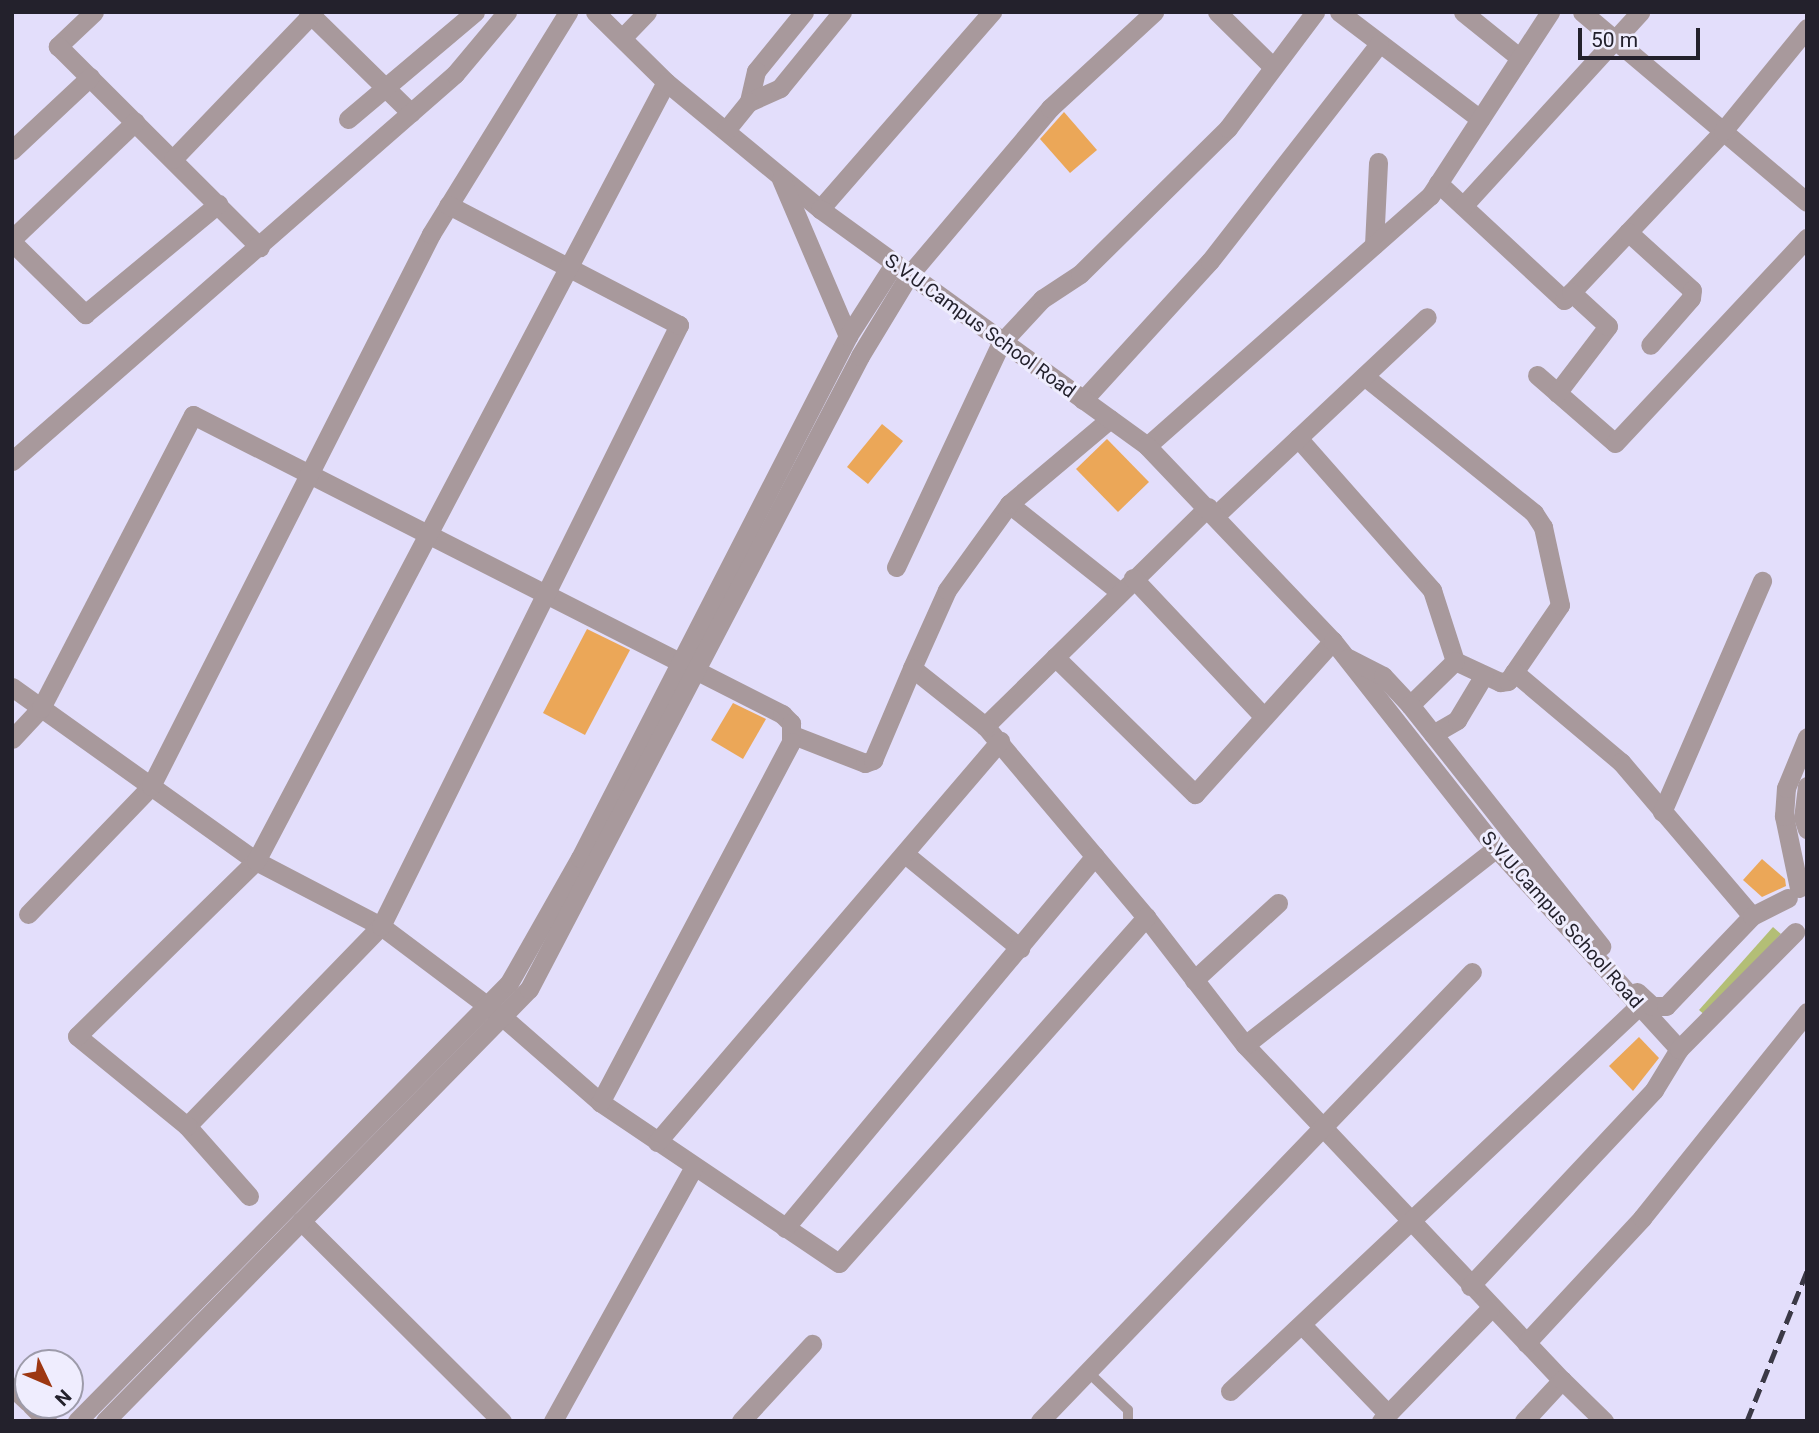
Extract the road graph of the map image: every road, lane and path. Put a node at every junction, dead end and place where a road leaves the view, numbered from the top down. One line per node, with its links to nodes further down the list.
1 (93, 12): 25 (street)
2 (475, 12): 27 (street)
3 (507, 12): 29 (street)
4 (568, 12): 42 (street)
5 (595, 12): 20 (street, S.V.U.Campus School Road)
6 (647, 12): 20 (street)
7 (804, 12): 28 (street)
8 (842, 12): 28 (street)
9 (992, 12): 44 (street)
10 (1154, 12): 51 (street)
11 (1217, 12): 24 (street)
12 (1315, 12): 24 (street)
13 (1339, 12): 22 (street)
14 (1463, 12): 23 (street)
15 (1550, 12): 23 (street)
16 (1582, 12): 21 (street)
17 (1640, 12): 21 (street)
18 (311, 13): 27 (street); 36 (street)
19 (1807, 28): 34 (street)
20 (624, 37): 26 (street, S.V.U.Campus School Road)
21 (1614, 40): 34 (street); 43 (street)
22 (1378, 44): 31 (street); 60 (street)
23 (1520, 58): 31 (street)
24 (1273, 66): 55 (street)
25 (90, 77): 32 (street); 35 (street)
26 (666, 82): 33 (street, S.V.U.Campus School Road); 50 (street)
27 (385, 88): 29 (street); 30 (street)
28 (749, 102): 33 (street)
29 (411, 113): 49 (street)
30 (348, 119)
31 (1480, 119): 39 (street)
32 (135, 121): 36 (street); 47 (street)
33 (726, 131): 38 (street, S.V.U.Campus School Road)
34 (1723, 131): 40 (street); 45 (street)
35 (12, 150)
36 (173, 159): 41 (street)
37 (1378, 162): 48 (street)
38 (778, 173): 44 (street, S.V.U.Campus School Road); 54 (street)
39 (1438, 183): 43 (street); 48 (street)
40 (1807, 202)
41 (218, 204): 47 (street); 49 (street)
42 (448, 205): 50 (street); 65 (street)
43 (1463, 206): 52 (street)
44 (820, 209): 51 (street, S.V.U.Campus School Road)
45 (1628, 232): 52 (street); 56 (street)
46 (1807, 238): 59 (street)
47 (12, 241)
48 (1374, 245): 63 (street)
49 (260, 247): 64 (street)
50 (570, 268): 68 (street); 72 (street)
51 (901, 269): 54 (street); 55 (street, S.V.U.Campus School Road); 77 (street)
52 (1571, 292): 59 (street)
53 (1427, 317): 58 (street)
54 (848, 336): 77 (street)
55 (1001, 343): 60 (street, S.V.U.Campus School Road); 69 (street)
56 (1650, 345)
57 (1536, 375): 59 (street)
58 (1364, 376): 62 (street); 79 (street)
59 (1557, 393)
60 (1083, 400): 61 (street, S.V.U.Campus School Road)
61 (1110, 419): 63 (street, S.V.U.Campus School Road); 66 (street)
62 (1298, 438): 67 (street); 76 (street)
63 (1147, 446): 67 (street, S.V.U.Campus School Road)
64 (15, 451)
65 (309, 474): 68 (street); 83 (street); 91 (street)
66 (1009, 504): 71 (street); 78 (street)
67 (1212, 511): 71 (street); 73 (street, S.V.U.Campus School Road)
68 (428, 536): 72 (street); 98 (street)
69 (896, 566)
70 (1762, 581): 93 (street)
71 (1126, 585): 74 (street); 84 (street)
72 (544, 596): 77 (street); 104 (street)
73 (1333, 641): 75 (street, S.V.U.Campus School Road); 84 (street)
74 (1055, 657): 84 (street); 85 (street)
75 (1348, 658): 82 (street, S.V.U.Campus School Road); 95 (street, S.V.U.Campus School Road)
76 (1455, 662): 80 (street); 82 (street)
77 (689, 667): 87 (street); 111 (street)
78 (912, 668): 85 (street); 87 (street)
79 (1514, 673): 80 (street); 93 (street)
80 (1484, 675): 86 (street)
81 (12, 687): 83 (street)
82 (1410, 705): 86 (street, S.V.U.Campus School Road)
83 (41, 708): 89 (street); 91 (street)
84 (1263, 716)
85 (985, 726): 90 (street)
86 (1433, 734): 102 (street, S.V.U.Campus School Road)
87 (793, 735): 114 (street)
88 (1807, 737): 99 (street)
89 (12, 739)
90 (1000, 741): 96 (street); 97 (street)
91 (151, 786): 98 (street); 101 (street)
92 (1807, 786): 94 (street)
93 (1662, 812): 102 (street)
94 (1807, 829)
95 (1496, 848): 109 (street, S.V.U.Campus School Road); 112 (street)
96 (905, 854): 106 (street); 117 (street)
97 (1095, 856): 103 (street); 106 (street)
98 (257, 861): 104 (street); 115 (street)
99 (1798, 891): 102 (street, S.V.U.Campus School Road); 105 (street)
100 (1278, 903): 108 (street)
101 (28, 914)
102 (1752, 916)
103 (1146, 917): 108 (street); 122 (street)
104 (381, 926): 111 (street); 115 (street)
105 (1804, 935): 113 (street)
106 (1020, 948): 122 (street)
107 (1472, 972): 116 (street)
108 (1194, 980): 112 (street)
109 (1639, 1006): 113 (street, S.V.U.Campus School Road); 121 (street)
110 (1807, 1012): 126 (street)
111 (497, 1013): 114 (street); 120 (street); 133 (street)
112 (1245, 1045): 116 (street)
113 (1679, 1049): 123 (street)
114 (600, 1102): 117 (street)
115 (187, 1126): 119 (street)
116 (1322, 1129): 121 (street); 128 (street)
117 (657, 1142): 118 (street)
118 (694, 1167): 122 (street); 135 (street)
119 (249, 1196)
120 (301, 1221): 131 (street); 134 (street)
121 (1410, 1225): 123 (street); 125 (street)
122 (785, 1228)
123 (1469, 1286): 124 (street)
124 (1490, 1309): 126 (street); 132 (street)
125 (1302, 1325): 130 (street); 132 (street)
126 (1526, 1343): 129 (street)
127 (812, 1344): 136 (street)
128 (1088, 1372): 137 (street); 138 (lane)
129 (1562, 1380): 139 (street); 140 (street)
130 (1230, 1391)
131 (491, 1417)
132 (1385, 1418)
133 (77, 1421)
134 (105, 1421)
135 (553, 1421)
136 (741, 1421)
137 (1040, 1421)
138 (1128, 1421)
139 (1524, 1421)
140 (1604, 1421)

